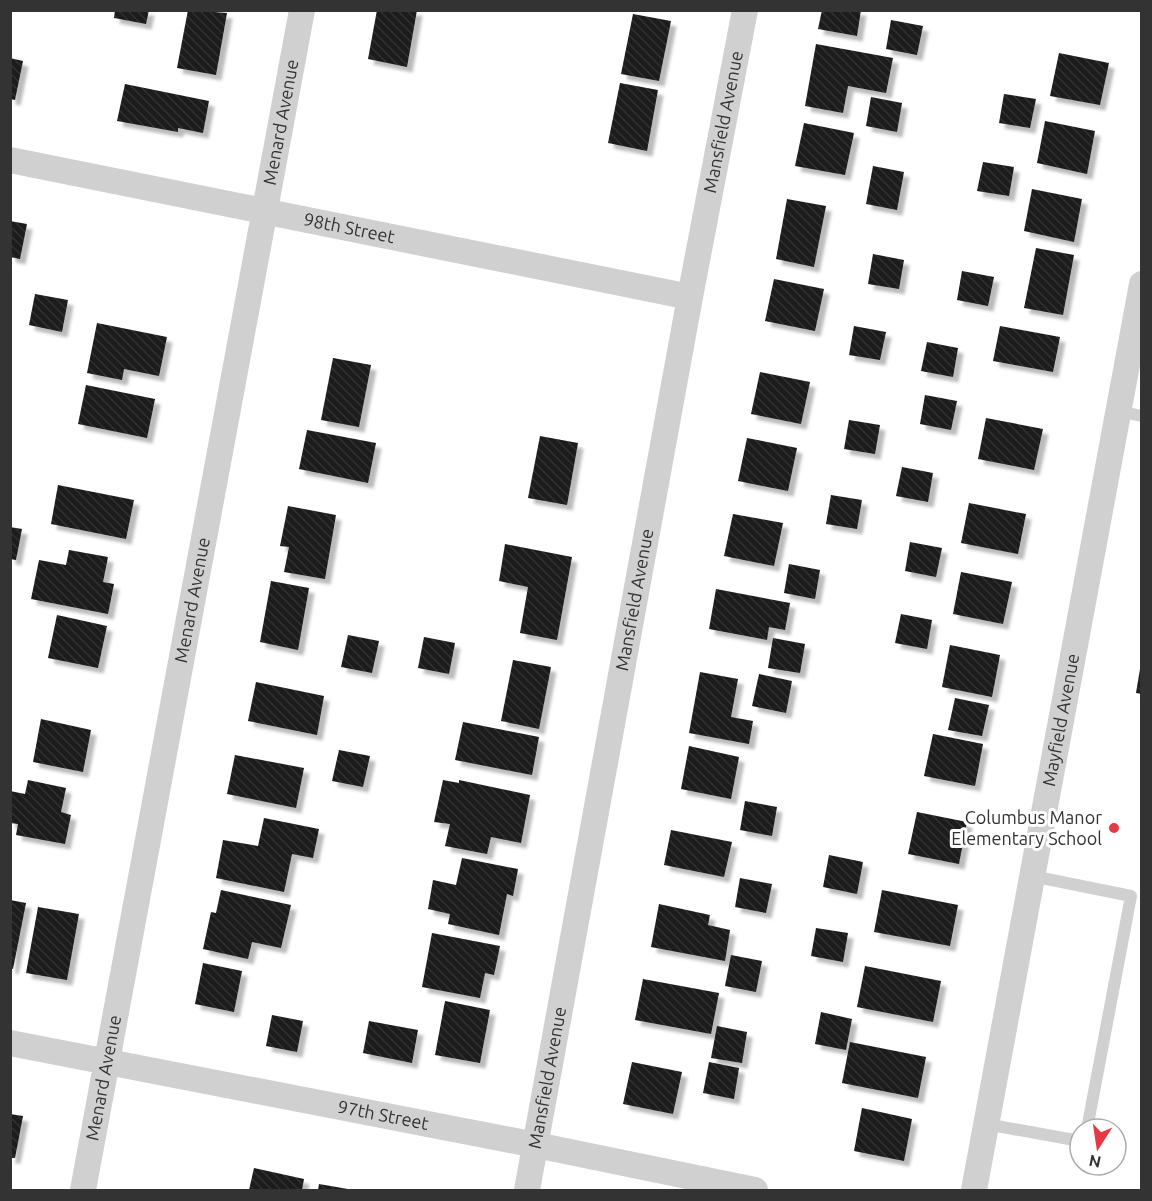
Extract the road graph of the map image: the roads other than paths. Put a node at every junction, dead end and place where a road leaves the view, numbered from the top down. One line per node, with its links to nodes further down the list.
1 (302, 10): 4 (street, Menard Avenue)
2 (745, 10): 6 (street, Mansfield Avenue)
3 (10, 160): 4 (street, 98th Street)
4 (264, 212): 6 (street, 98th Street); 10 (street, Menard Avenue)
5 (1142, 284): 7 (street, Mayfield Avenue)
6 (690, 297): 14 (street, Mansfield Avenue)
7 (1130, 413): 8 (street, Mayfield Avenue)
8 (1032, 876): 11 (lane); 12 (street, Mayfield Avenue)
9 (10, 1043): 10 (street, 97th Street)
10 (107, 1064): 14 (street, 97th Street); 15 (street, Menard Avenue)
11 (1089, 1117)
12 (986, 1124): 13 (lane); 18 (street, Mayfield Avenue)
13 (1068, 1139)
14 (536, 1145): 16 (street, Mansfield Avenue); 17 (street, 97th Street)
15 (83, 1191)
16 (527, 1191)
17 (755, 1191)
18 (974, 1191)

